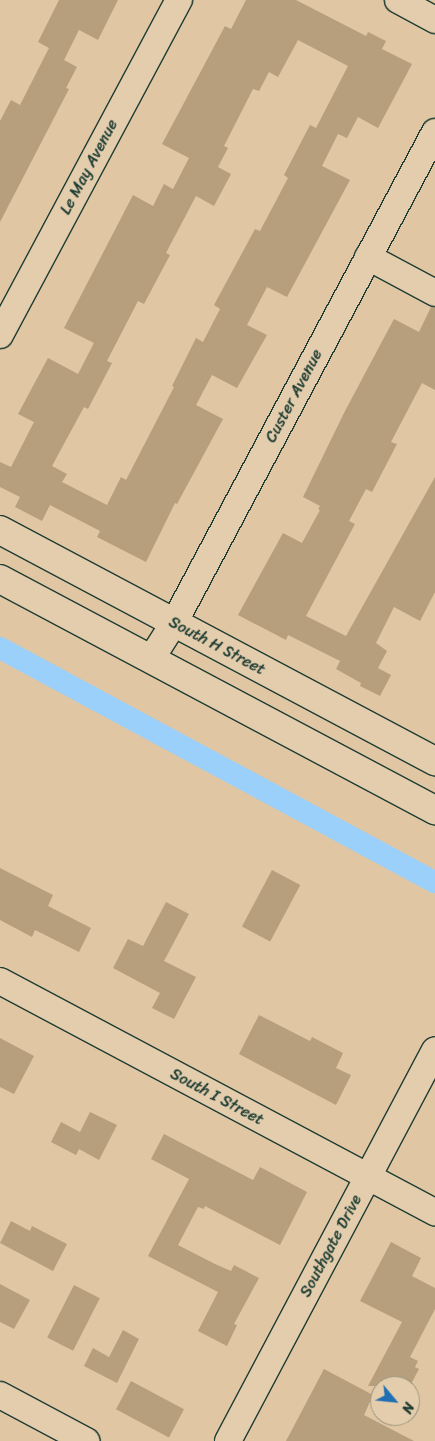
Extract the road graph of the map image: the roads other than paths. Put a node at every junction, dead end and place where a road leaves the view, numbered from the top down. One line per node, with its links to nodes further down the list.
1 (179, 0): 7 (street, Le May Avenue)
2 (398, 0): 3 (street)
3 (435, 20)
4 (435, 132): 5 (street, Custer Avenue)
5 (368, 257): 6 (street); 10 (street, Custer Avenue)
6 (435, 293)
7 (0, 335)
8 (0, 530): 10 (street, South H Street)
9 (0, 579): 11 (street)
10 (174, 623): 11 (street, Custer Avenue); 12 (street, South H Street)
11 (152, 659): 13 (street)
12 (435, 761)
13 (435, 810)
14 (0, 981): 16 (street, South I Street)
15 (435, 1050): 16 (street, Southgate Drive)
16 (368, 1177): 17 (street, South I Street); 20 (street, Southgate Drive)
17 (435, 1212)
18 (0, 1395): 19 (street)
19 (86, 1441)
20 (228, 1441)

